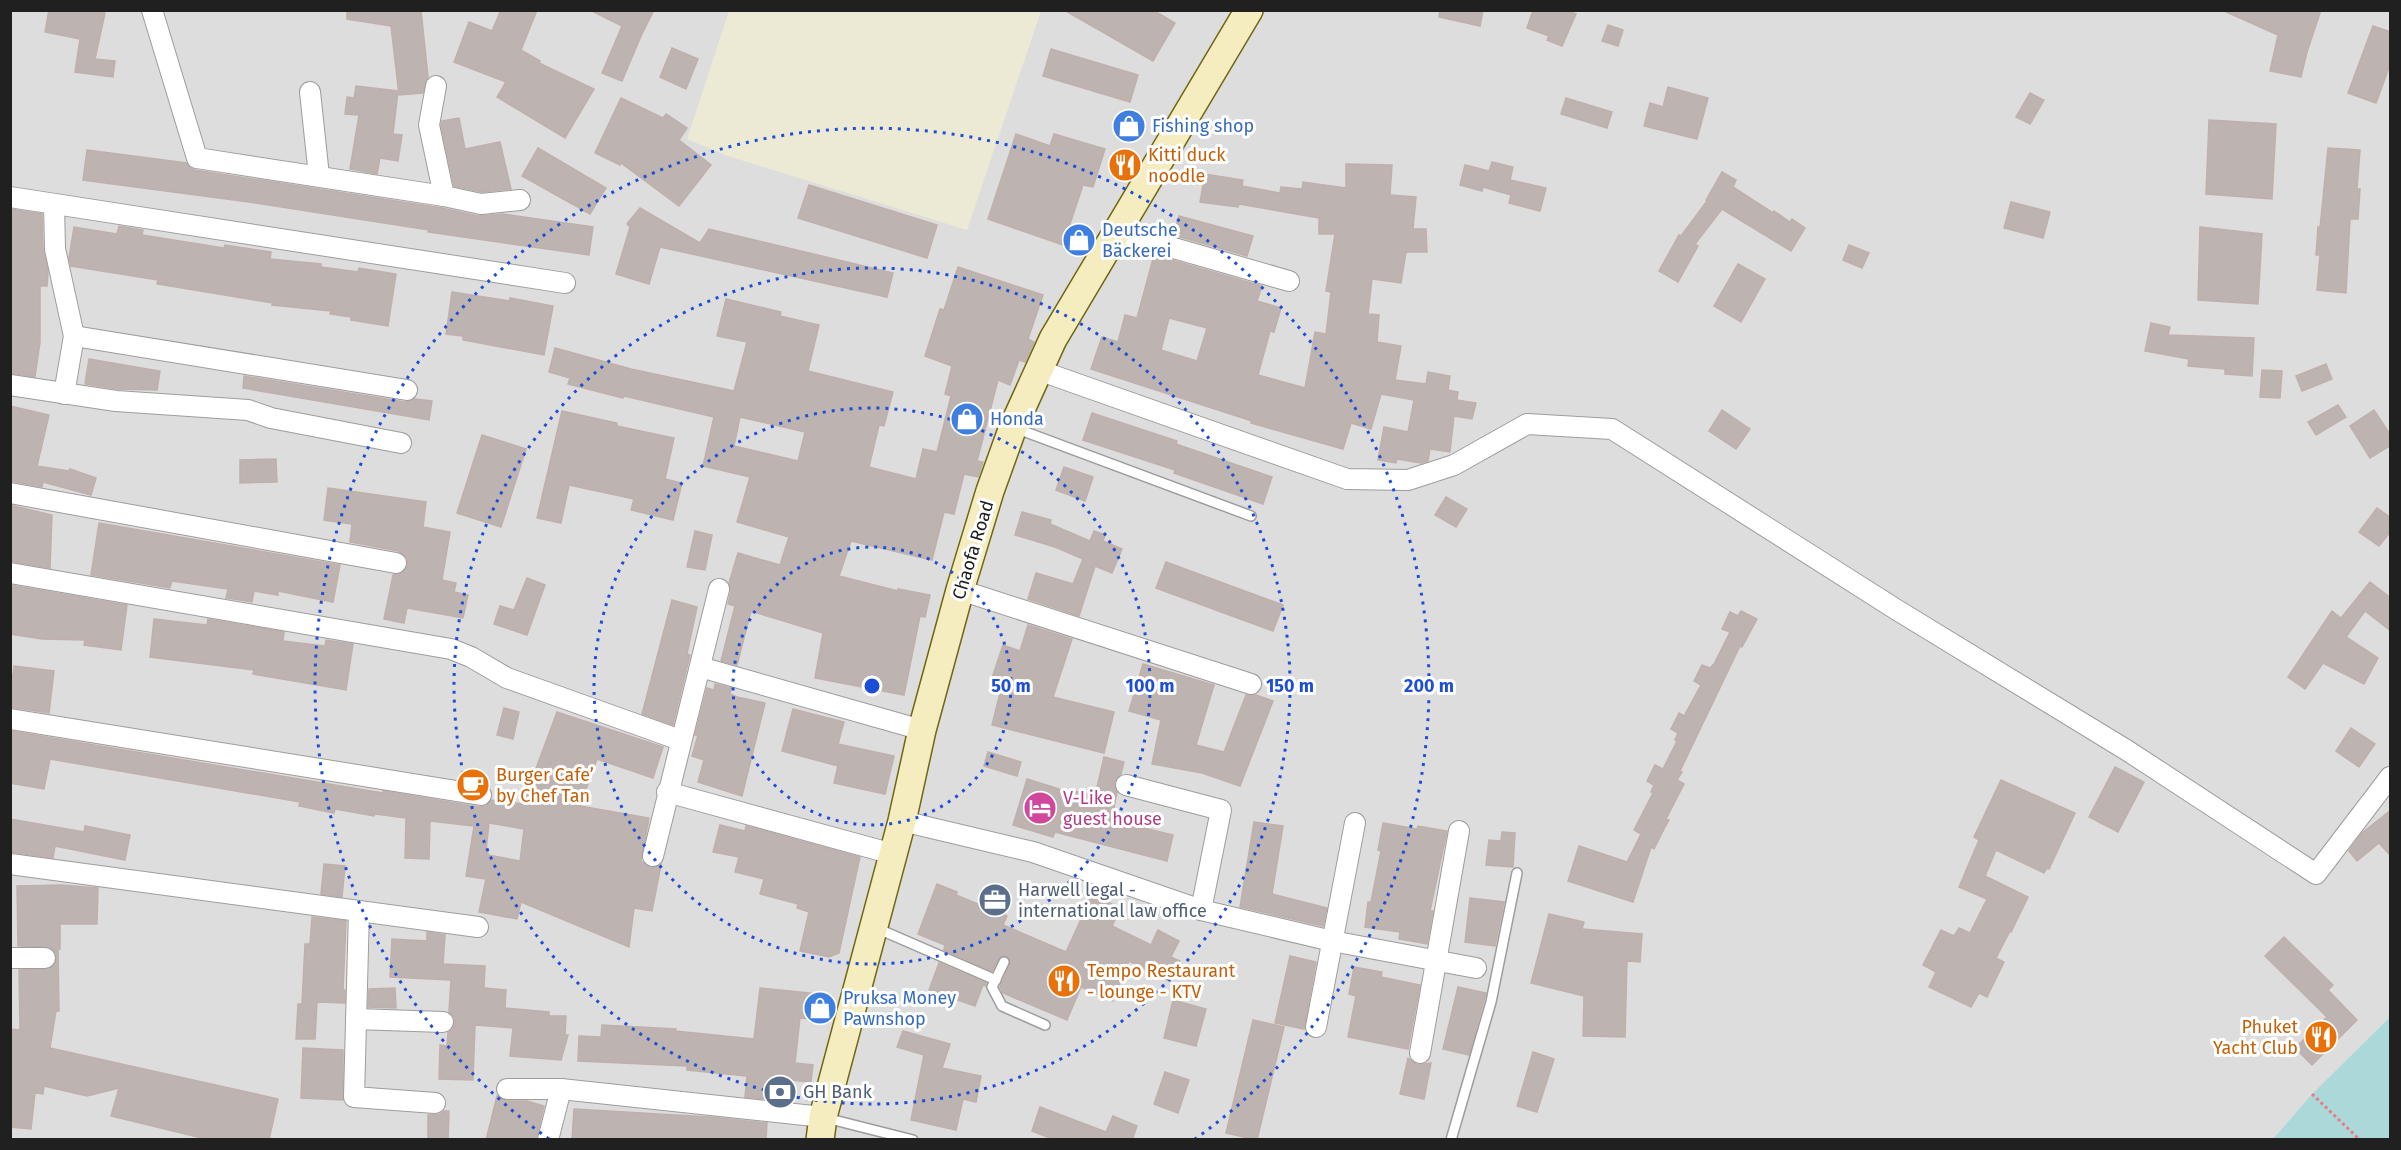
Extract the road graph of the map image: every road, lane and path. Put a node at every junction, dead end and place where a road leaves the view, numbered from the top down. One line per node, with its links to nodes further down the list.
1 (152, 10): 5 (street)
2 (1249, 10): 10 (main road, Chaofa Road)
3 (436, 86): 6 (street)
4 (310, 92): 5 (street)
5 (319, 176): 6 (street)
6 (444, 196): 8 (street)
7 (10, 197): 9 (street)
8 (520, 200)
9 (54, 204): 12 (street); 13 (street)
10 (1118, 232): 11 (street); 14 (main road, Chaofa Road)
11 (1289, 281)
12 (565, 283)
13 (74, 336): 16 (street); 17 (street)
14 (1038, 370): 18 (main road, Chaofa Road); 31 (street)
15 (10, 385): 17 (street)
16 (407, 390)
17 (64, 394): 19 (street)
18 (1013, 427): 21 (lane); 25 (main road, Chaofa Road)
19 (401, 443)
20 (10, 493): 22 (street)
21 (1251, 516)
22 (396, 563)
23 (10, 573): 30 (street)
24 (718, 589): 26 (street)
25 (960, 590): 27 (street); 29 (main road, Chaofa Road)
26 (700, 668): 29 (street); 30 (street)
27 (1251, 684)
28 (10, 719): 34 (street)
29 (922, 730): 35 (main road, Chaofa Road)
30 (681, 740): 33 (street)
31 (2391, 777)
32 (1126, 784): 42 (street)
33 (667, 792): 38 (street); 39 (street)
34 (481, 795)
35 (902, 821): 38 (main road, Chaofa Road); 42 (street)
36 (1354, 823): 46 (street)
37 (1459, 831): 49 (street)
38 (893, 854): 45 (main road, Chaofa Road)
39 (653, 856)
40 (10, 864): 43 (street)
41 (1517, 873): 65 (lane)
42 (1201, 910): 46 (street)
43 (359, 911): 44 (street); 53 (street)
44 (478, 927)
45 (874, 927): 52 (lane); 62 (main road, Chaofa Road)
46 (1332, 941): 49 (street); 56 (street)
47 (10, 958): 48 (street)
48 (45, 958)
49 (1436, 961): 51 (street); 57 (street)
50 (1004, 962): 52 (lane)
51 (1476, 968)
52 (996, 980): 55 (lane)
53 (356, 1019): 54 (street); 61 (street)
54 (443, 1022)
55 (1045, 1025)
56 (1316, 1027)
57 (1420, 1053)
58 (507, 1089): 59 (street)
59 (561, 1089): 62 (street); 63 (street)
60 (2312, 1094): 66 (path)
61 (435, 1103)
62 (822, 1128): 64 (lane)
63 (548, 1140)
64 (913, 1140)
65 (1451, 1140)
66 (2360, 1140)

